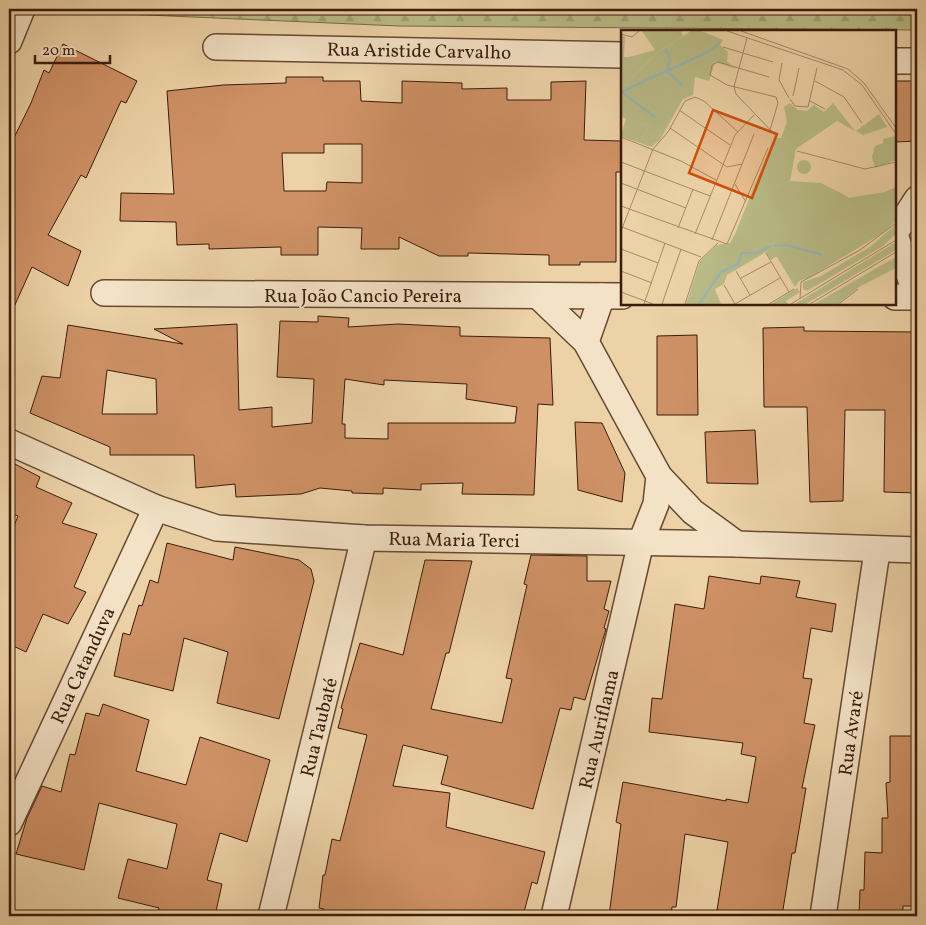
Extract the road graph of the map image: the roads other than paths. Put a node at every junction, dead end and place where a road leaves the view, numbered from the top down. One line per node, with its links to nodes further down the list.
1 (22, 9): 2 (street)
2 (9, 41)
3 (216, 46): 4 (street, Rua Aristide Carvalho)
4 (621, 54)
5 (896, 60): 6 (street)
6 (917, 61)
7 (917, 199): 8 (street)
8 (896, 232)
9 (896, 237): 14 (street)
10 (104, 293): 11 (street, Rua João Cancio Pereira)
11 (538, 296): 12 (street, Rua João Cancio Pereira); 15 (street)
12 (612, 296): 15 (street)
13 (896, 297): 14 (street)
14 (917, 297)
15 (586, 342): 17 (street)
16 (9, 442): 18 (street, Rua Maria Terci)
17 (659, 476): 20 (street, Rua Auriflama); 21 (street)
18 (156, 508): 19 (street, Rua Maria Terci); 24 (street, Rua Catanduva)
19 (364, 538): 20 (street, Rua Maria Terci); 25 (street, Rua Taubaté)
20 (641, 542): 21 (street, Rua Maria Terci); 26 (street, Rua Auriflama)
21 (737, 544): 22 (street, Rua Maria Terci)
22 (877, 550): 23 (street, Rua Maria Terci); 27 (street, Rua Avaré)
23 (917, 550)
24 (9, 823)
25 (271, 916)
26 (554, 916)
27 (823, 916)

